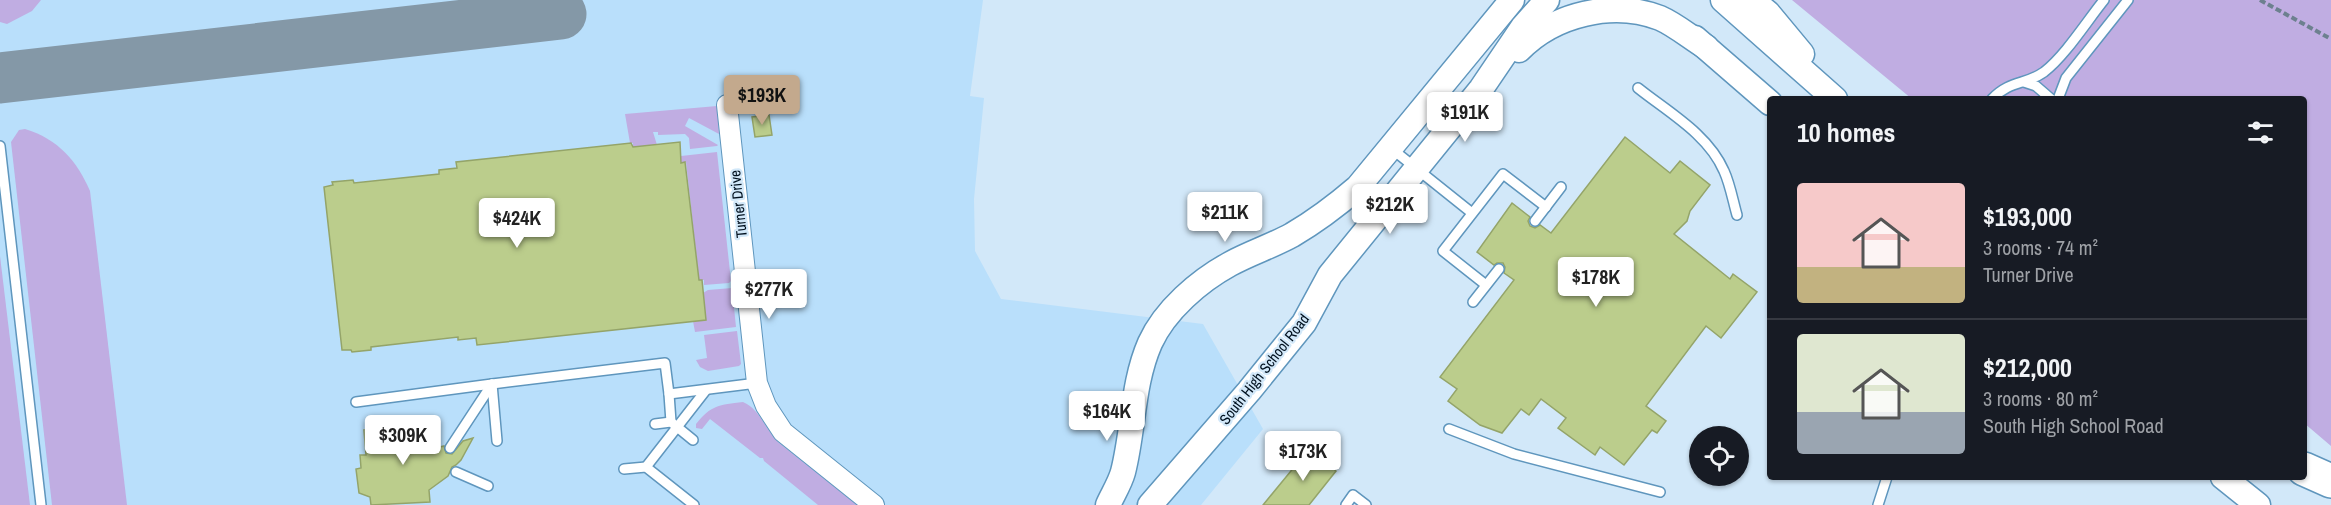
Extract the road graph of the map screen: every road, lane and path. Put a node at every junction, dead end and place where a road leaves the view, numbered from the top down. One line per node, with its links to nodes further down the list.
1 (1512, 0): 22 (street)
2 (1547, 0): 13 (street, South High School Road)
3 (1654, 0): 10 (street)
4 (1723, 0): 14 (street)
5 (1752, 0): 15 (street)
6 (2104, 0): 11 (lane)
7 (2128, 0): 18 (lane)
8 (2260, 0): 9 (path)
9 (2331, 39)
10 (1706, 48): 13 (street); 19 (street)
11 (2021, 81): 16 (lane); 17 (lane)
12 (1638, 88): 27 (lane)
13 (1481, 89): 23 (street, South High School Road)
14 (1831, 96)
15 (1837, 96)
16 (1995, 96)
17 (2047, 96)
18 (2059, 96)
19 (1767, 100)
20 (727, 105): 32 (street, Turner Drive)
21 (0, 146): 54 (lane)
22 (1391, 148): 23 (lane); 57 (street)
23 (1417, 169): 26 (lane); 58 (street, South High School Road)
24 (1561, 187): 25 (lane)
25 (1546, 207): 26 (lane); 28 (lane)
26 (1472, 213): 30 (lane)
27 (1737, 215)
28 (1535, 221)
29 (1499, 269): 30 (lane)
30 (1486, 285): 31 (lane)
31 (1473, 302)
32 (757, 383): 34 (lane); 56 (street, Turner Drive)
33 (492, 384): 35 (lane); 36 (lane); 41 (lane); 42 (lane)
34 (706, 390): 35 (lane); 38 (lane)
35 (669, 394): 38 (lane)
36 (356, 402)
37 (655, 424): 38 (lane)
38 (674, 425): 40 (lane); 43 (lane)
39 (1449, 429): 52 (lane)
40 (693, 440)
41 (497, 441)
42 (450, 448)
43 (646, 467): 44 (lane); 55 (lane)
44 (624, 469)
45 (2307, 470): 50 (highway)
46 (456, 472): 51 (lane)
47 (2307, 477): 53 (street)
48 (1886, 480): 61 (lane)
49 (2227, 480): 62 (street)
50 (2331, 481)
51 (488, 486)
52 (1660, 492)
53 (2331, 497)
54 (41, 505)
55 (694, 505)
56 (874, 505)
57 (1108, 505)
58 (1150, 505)
59 (1346, 505): 60 (lane)
60 (1366, 505)
61 (1878, 505)
62 (2258, 505)

